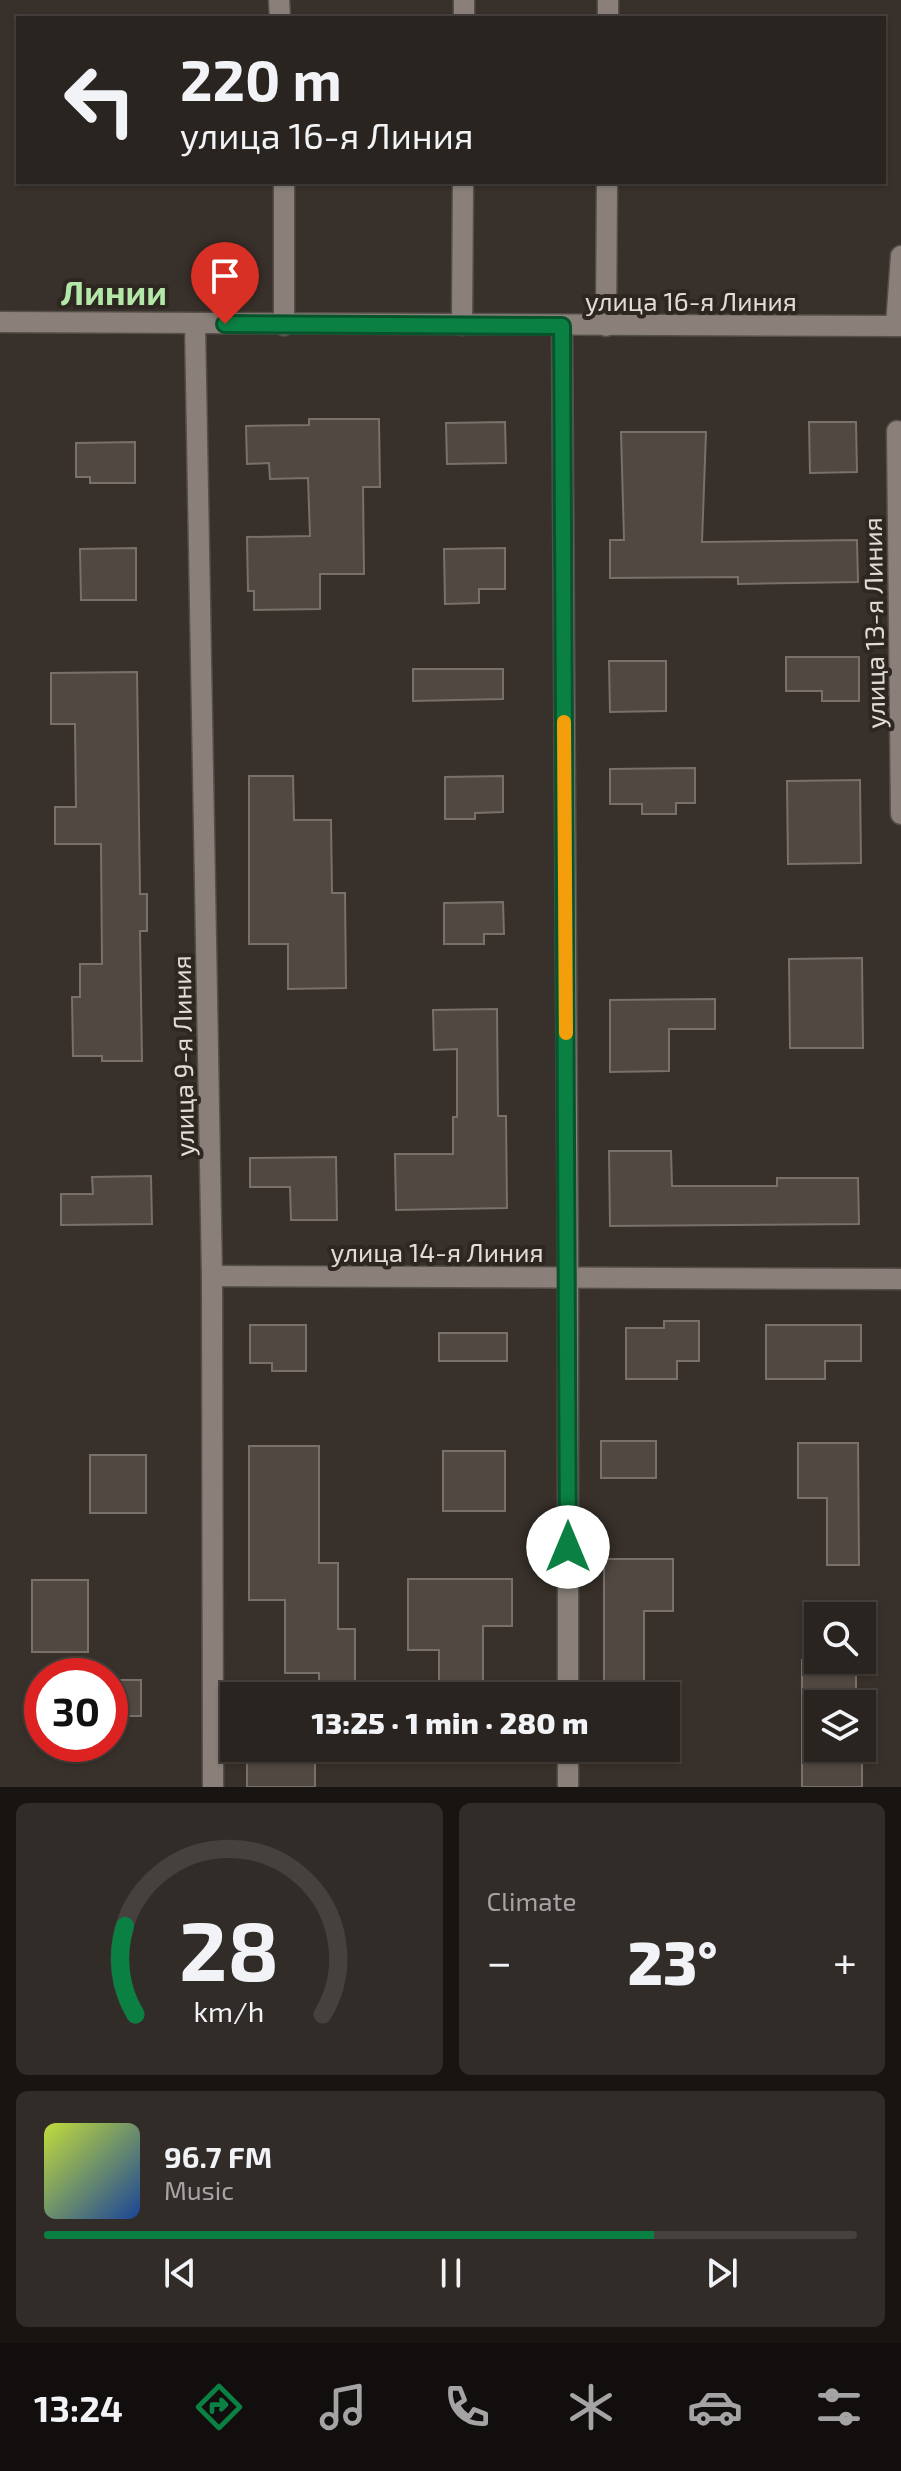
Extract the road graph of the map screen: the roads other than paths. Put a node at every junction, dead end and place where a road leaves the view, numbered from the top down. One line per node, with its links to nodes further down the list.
1 (284, 184): 7 (street)
2 (463, 184): 8 (street)
3 (607, 184): 10 (street)
4 (901, 256): 11 (street)
5 (0, 322): 6 (street, улица 16-я Линия)
6 (195, 324): 7 (street, улица 16-я Линия); 14 (street, улица 9-я Линия)
7 (284, 325): 8 (street, улица 16-я Линия)
8 (462, 325): 9 (street, улица 16-я Линия)
9 (562, 326): 10 (street, улица 16-я Линия); 15 (street)
10 (606, 326): 11 (street, улица 16-я Линия)
11 (899, 326)
12 (897, 431): 13 (street, улица 13-я Линия)
13 (901, 814)
14 (212, 1276): 15 (street, улица 14-я Линия); 19 (street, улица 9-я Линия)
15 (568, 1278): 16 (street, улица 14-я Линия); 17 (street)
16 (901, 1279)
17 (568, 1682)
18 (568, 1762): 20 (street)
19 (213, 1787)
20 (568, 1787)

